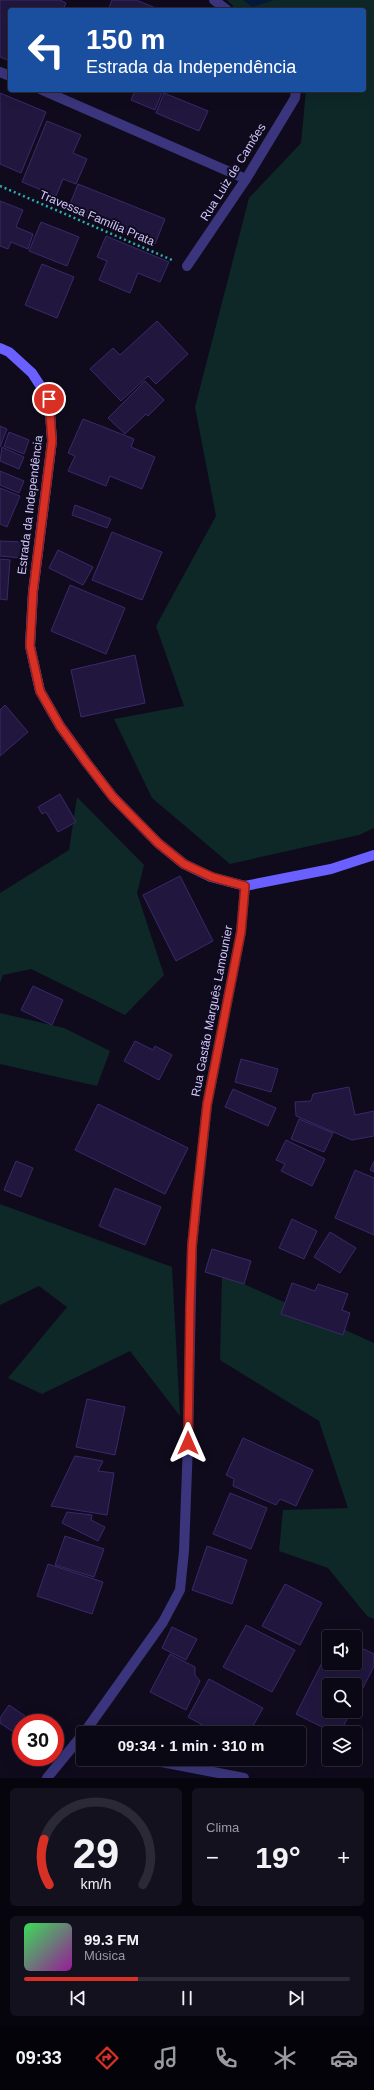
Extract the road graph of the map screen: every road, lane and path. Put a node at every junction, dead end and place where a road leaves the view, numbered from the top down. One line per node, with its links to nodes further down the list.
1 (214, 0): 2 (street)
2 (224, 8)
3 (47, 92): 5 (street)
4 (296, 92): 5 (street, Rua Luiz de Camões)
5 (246, 179): 7 (street, Rua Luiz de Camões)
6 (0, 186): 7 (path, Travessa Família Prata)
7 (187, 266)
8 (0, 348): 10 (street, Estrada da Independência)
9 (374, 854): 10 (street, Estrada da Independência)
10 (245, 886): 11 (street, Rua Gastão Marguês Lamounier)
11 (90, 1726)
12 (76, 1748): 14 (street, Rua Gastão Marguês Lamounier)
13 (182, 1766): 15 (street)
14 (47, 1778)
15 (244, 1778)

